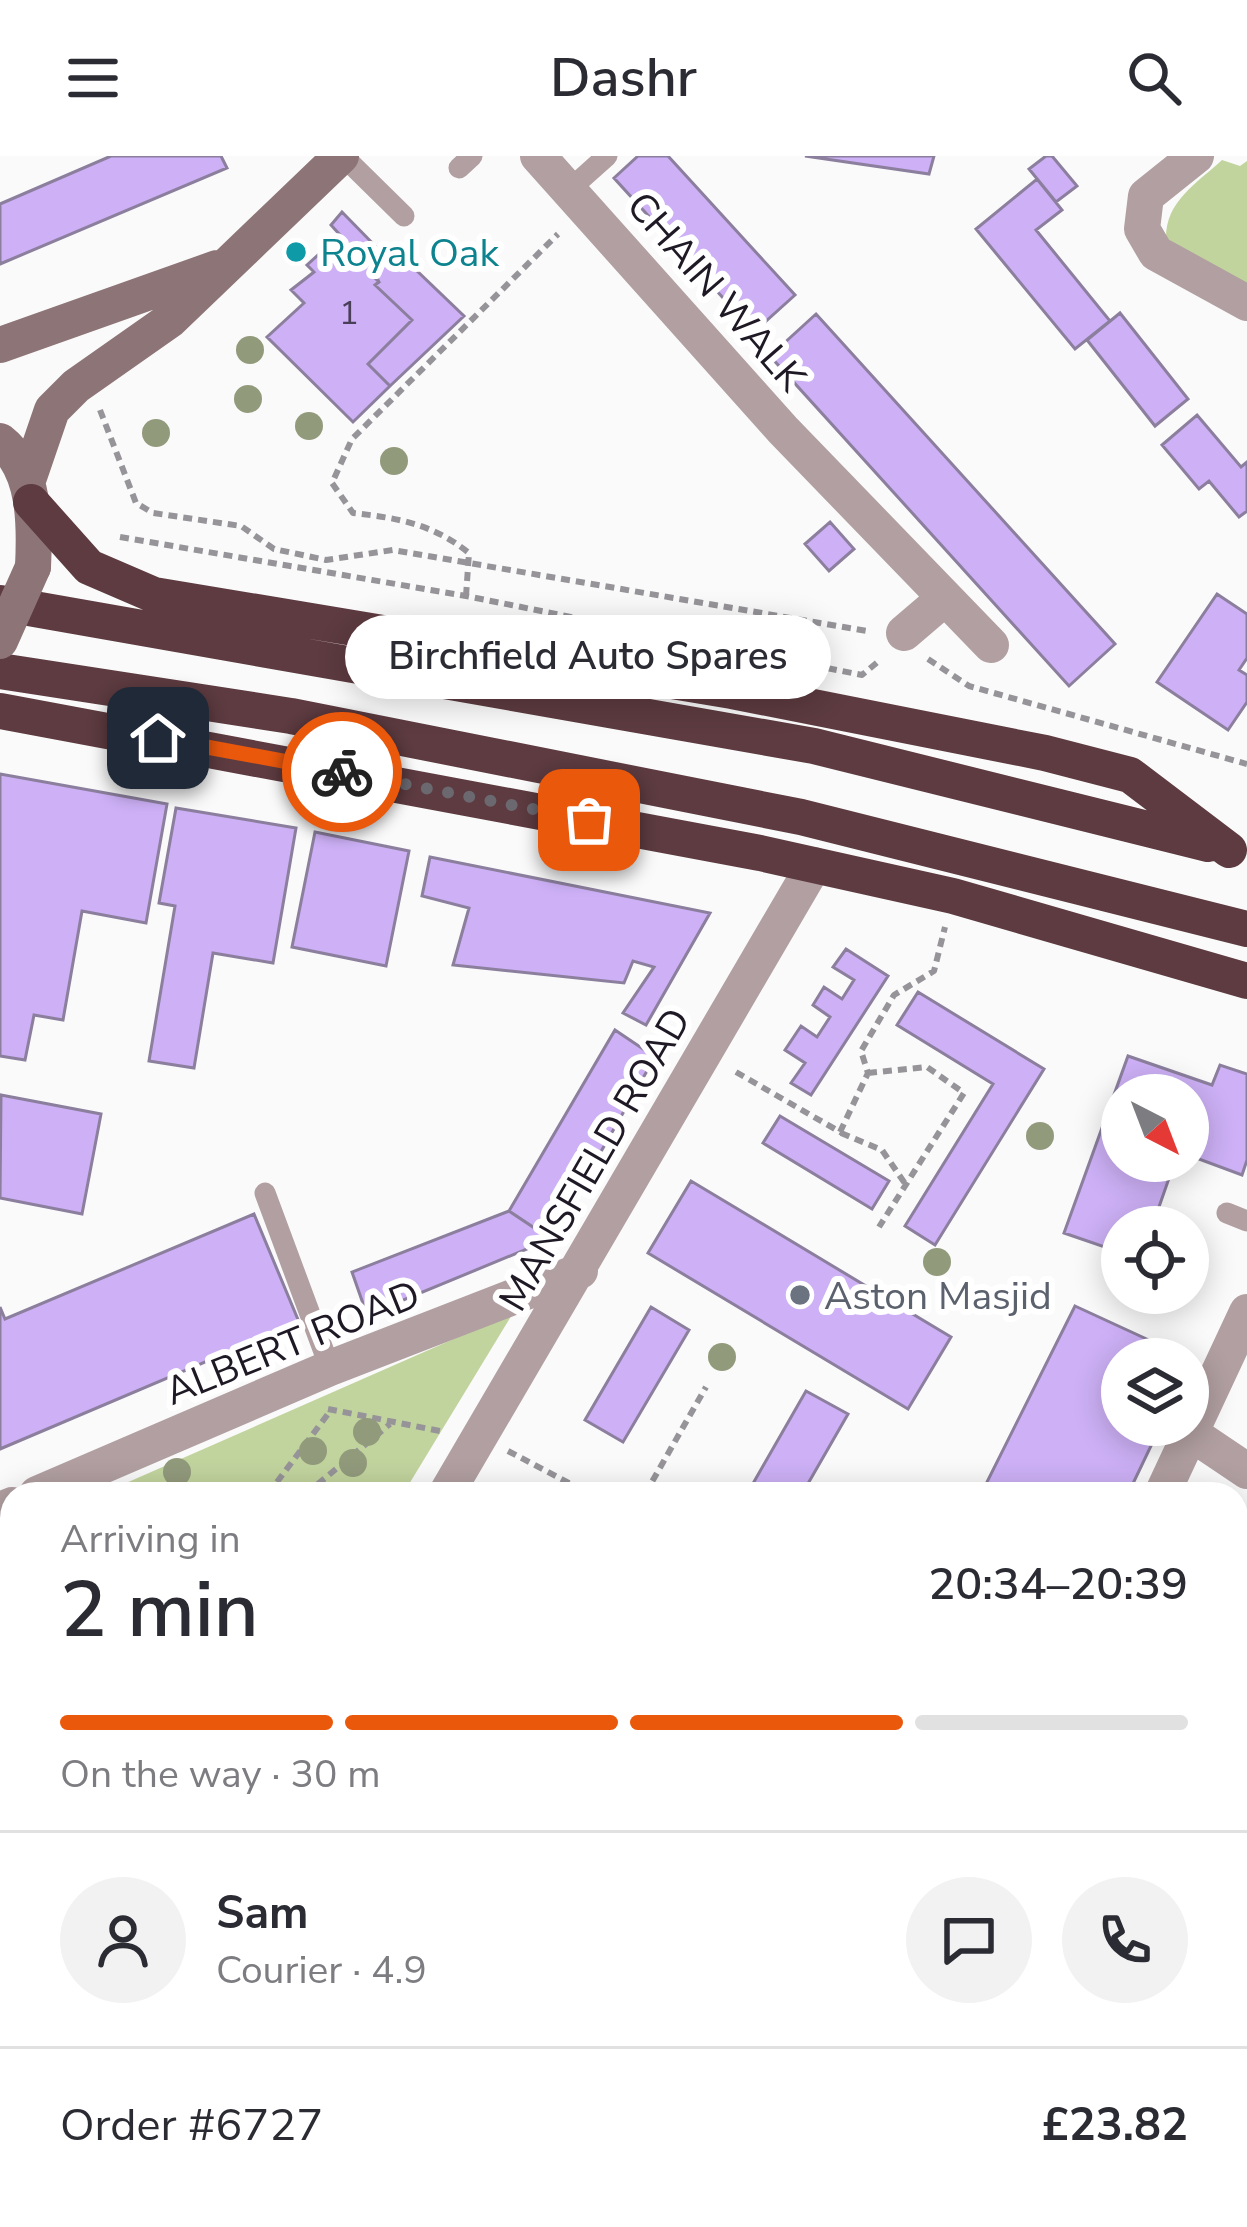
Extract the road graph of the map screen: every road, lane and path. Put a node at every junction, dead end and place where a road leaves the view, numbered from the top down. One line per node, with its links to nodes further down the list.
1 (342, 156): 6 (lane); 7 (main road)
2 (538, 156): 5 (street, CHAIN WALK)
3 (607, 156): 5 (lane)
4 (1196, 156): 8 (street)
5 (578, 198): 14 (path); 16 (street, CHAIN WALK)
6 (404, 216)
7 (231, 263): 9 (main road); 12 (main road)
8 (1247, 303)
9 (0, 345)
10 (102, 412): 14 (path)
11 (0, 441): 12 (main road)
12 (29, 493): 18 (main road, bridge); 25 (highway)
13 (106, 534): 15 (path)
14 (469, 561): 15 (path); 19 (path)
15 (466, 596): 22 (path)
16 (945, 598): 19 (street); 20 (street, CHAIN WALK)
17 (0, 603): 25 (highway)
18 (0, 641)
19 (902, 641): 24 (path)
20 (991, 645)
21 (0, 671): 28 (highway)
22 (862, 675)
23 (0, 711): 26 (highway)
24 (1247, 764)
25 (1238, 853)
26 (814, 865): 27 (highway); 30 (street, MANSFIELD ROAD)
27 (953, 896): 29 (highway); 31 (path)
28 (1247, 929)
29 (1247, 981)
30 (702, 1052): 32 (path); 36 (street, MANSFIELD ROAD)
31 (868, 1073): 32 (path); 33 (path)
32 (840, 1132): 33 (path)
33 (906, 1184): 35 (path)
34 (265, 1192): 38 (lane)
35 (879, 1227)
36 (580, 1271): 38 (street, ALBERT ROAD); 42 (street, MANSFIELD ROAD)
37 (1247, 1312): 40 (street)
38 (330, 1368): 46 (street, ALBERT ROAD)
39 (706, 1387): 51 (path)
40 (1209, 1396)
41 (331, 1410): 47 (path)
42 (480, 1436): 48 (path); 49 (street, MANSFIELD ROAD); 50 (path)
43 (1209, 1445): 45 (street)
44 (1186, 1446): 52 (street)
45 (1247, 1471)
46 (65, 1482)
47 (277, 1482)
48 (320, 1482)
49 (453, 1482)
50 (567, 1482)
51 (652, 1482)
52 (1168, 1482)

